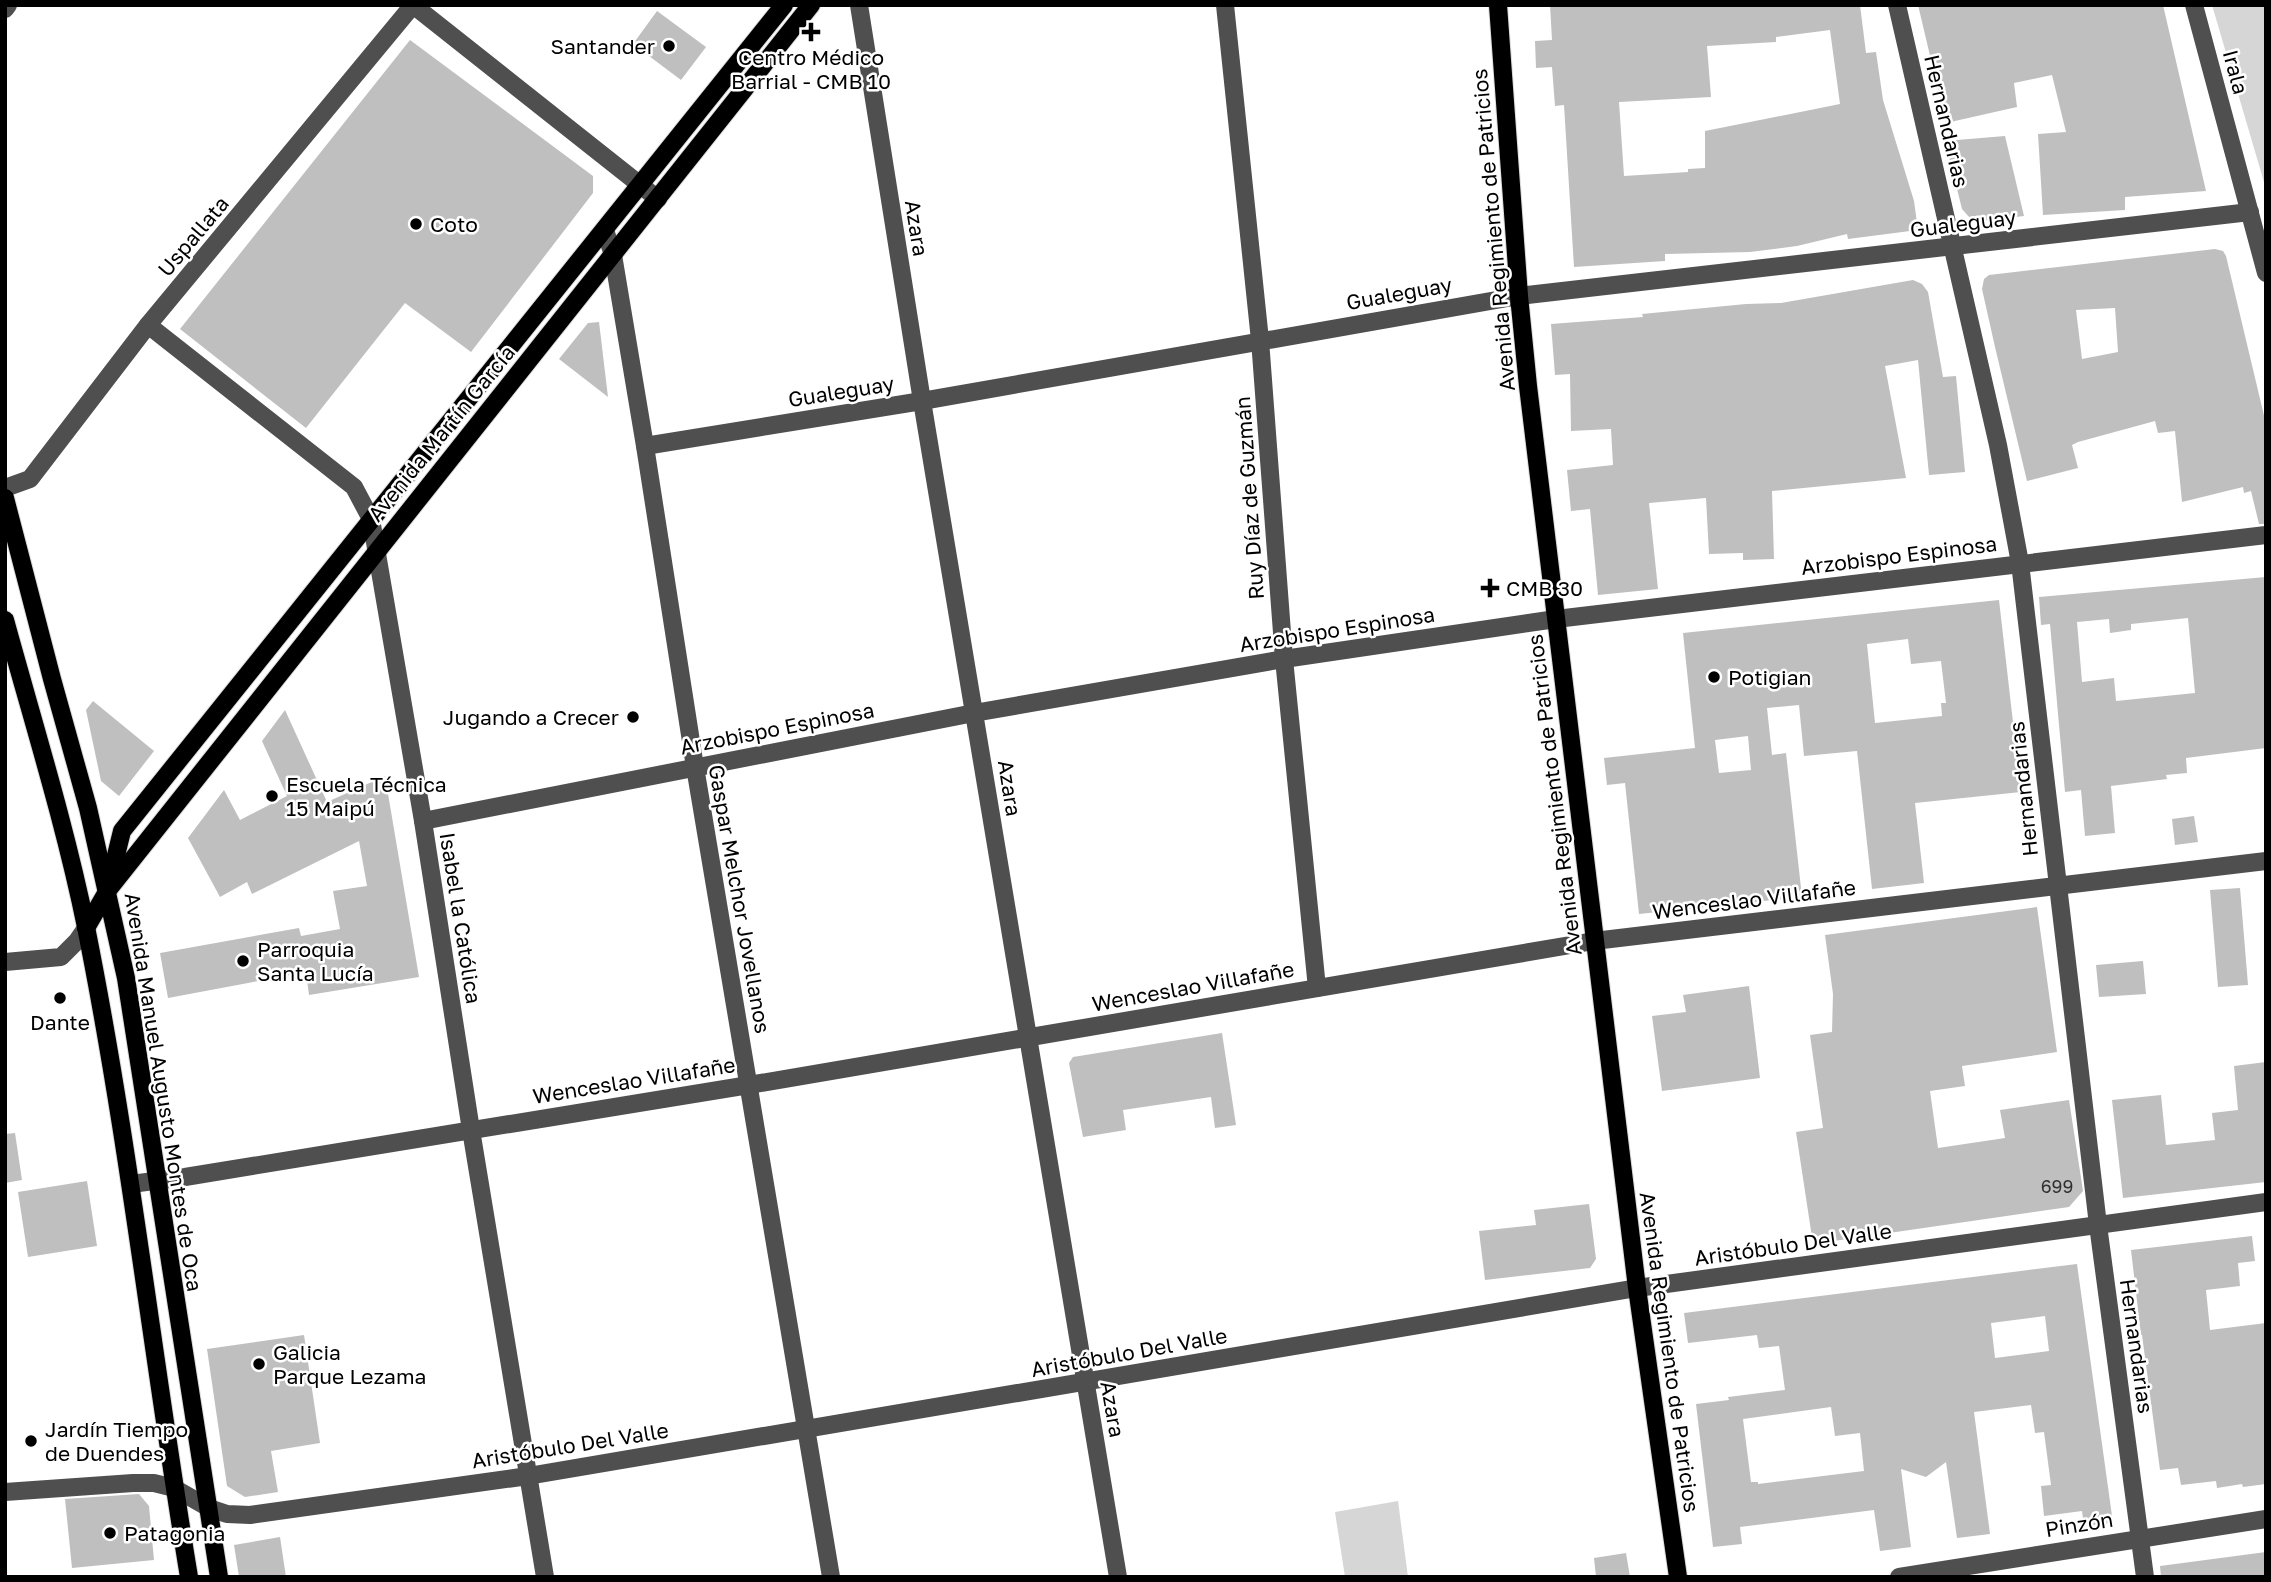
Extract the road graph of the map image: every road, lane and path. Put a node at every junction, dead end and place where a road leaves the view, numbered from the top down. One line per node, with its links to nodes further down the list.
1 (413, 5): 9 (street); 17 (street, Uspallata)
2 (785, 5): 9 (main road, Avenida Martín García)
3 (811, 5): 10 (main road, Avenida Martín García)
4 (859, 5): 19 (street, Azara)
5 (1225, 5): 18 (street, Ruy Díaz de Guzmán)
6 (1498, 5): 16 (main road, Avenida Regimiento de Patricios)
7 (1897, 5): 13 (street, Hernandarias)
8 (2194, 5): 11 (street, Irala)
9 (641, 184): 10 (street); 12 (main road, Avenida Martín García)
10 (658, 198): 14 (main road, Avenida Martín García)
11 (2250, 212): 13 (street, Gualeguay); 15 (street, Irala)
12 (605, 230): 14 (street, Gaspar Melchor Jovellanos); 23 (main road, Avenida Martín García)
13 (1952, 247): 16 (street, Gualeguay); 26 (street, Hernandarias)
14 (613, 255): 20 (street, Gaspar Melchor Jovellanos); 25 (main road, Avenida Martín García)
15 (2266, 273)
16 (1519, 296): 18 (street, Gualeguay); 27 (main road, Avenida Regimiento de Patricios)
17 (148, 325): 21 (street, Uspallata); 23 (street, Isabel la Católica)
18 (1260, 340): 19 (street, Gualeguay); 29 (street, Ruy Díaz de Guzmán)
19 (922, 401): 20 (street, Gualeguay); 30 (street, Azara)
20 (645, 446): 31 (street, Gaspar Melchor Jovellanos)
21 (5, 488)
22 (5, 498): 35 (main road, Avenida Manuel Augusto Montes de Oca)
23 (371, 519): 25 (street, Isabel la Católica); 35 (main road, Avenida Martín García)
24 (2266, 535): 26 (street, Arzobispo Espinosa)
25 (375, 552): 32 (street, Isabel la Católica); 35 (main road, Avenida Martín García)
26 (2020, 563): 27 (street, Arzobispo Espinosa); 34 (street, Hernandarias)
27 (1556, 619): 29 (street, Arzobispo Espinosa); 37 (main road, Avenida Regimiento de Patricios)
28 (5, 620): 36 (main road)
29 (1283, 659): 30 (street, Arzobispo Espinosa); 39 (street, Ruy Díaz de Guzmán)
30 (974, 713): 31 (street, Arzobispo Espinosa); 40 (street, Azara)
31 (695, 767): 32 (street, Arzobispo Espinosa); 41 (street, Gaspar Melchor Jovellanos)
32 (422, 821): 42 (street, Isabel la Católica)
33 (2266, 861): 34 (street, Wenceslao Villafañe)
34 (2057, 886): 37 (street, Wenceslao Villafañe); 46 (street, Hernandarias)
35 (108, 890): 36 (main road, Avenida Martín García); 43 (main road, Avenida Manuel Augusto Montes de Oca)
36 (86, 928): 38 (street); 44 (main road)
37 (1594, 941): 39 (street, Wenceslao Villafañe); 47 (main road, Avenida Regimiento de Patricios)
38 (5, 962)
39 (1317, 988): 40 (street, Wenceslao Villafañe)
40 (1027, 1038): 41 (street, Wenceslao Villafañe); 48 (street, Azara)
41 (749, 1085): 42 (street, Wenceslao Villafañe); 49 (street, Gaspar Melchor Jovellanos)
42 (471, 1130): 43 (street, Wenceslao Villafañe); 50 (street, Isabel la Católica)
43 (158, 1180): 44 (street, Wenceslao Villafañe); 53 (main road, Avenida Manuel Augusto Montes de Oca)
44 (131, 1184): 51 (main road)
45 (2266, 1202): 46 (street, Aristóbulo Del Valle)
46 (2098, 1225): 47 (street, Aristóbulo Del Valle); 55 (street, Hernandarias)
47 (1637, 1288): 48 (street, Aristóbulo Del Valle); 61 (main road, Avenida Regimiento de Patricios)
48 (1086, 1383): 49 (street, Aristóbulo Del Valle); 60 (street, Azara)
49 (806, 1428): 50 (street, Aristóbulo Del Valle); 59 (street, Gaspar Melchor Jovellanos)
50 (528, 1476): 53 (street, Aristóbulo Del Valle); 58 (street, Isabel la Católica)
51 (174, 1488): 52 (street, Aristóbulo Del Valle); 53 (street, Aristóbulo Del Valle); 56 (main road)
52 (5, 1492)
53 (209, 1508): 57 (main road, Avenida Manuel Augusto Montes de Oca)
54 (2266, 1519): 55 (street, Pinzón)
55 (2140, 1537): 62 (street, Pinzón); 63 (street, Hernandarias)
56 (189, 1577)
57 (219, 1577)
58 (545, 1577)
59 (831, 1577)
60 (1118, 1577)
61 (1678, 1577)
62 (1899, 1577)
63 (2145, 1577)

